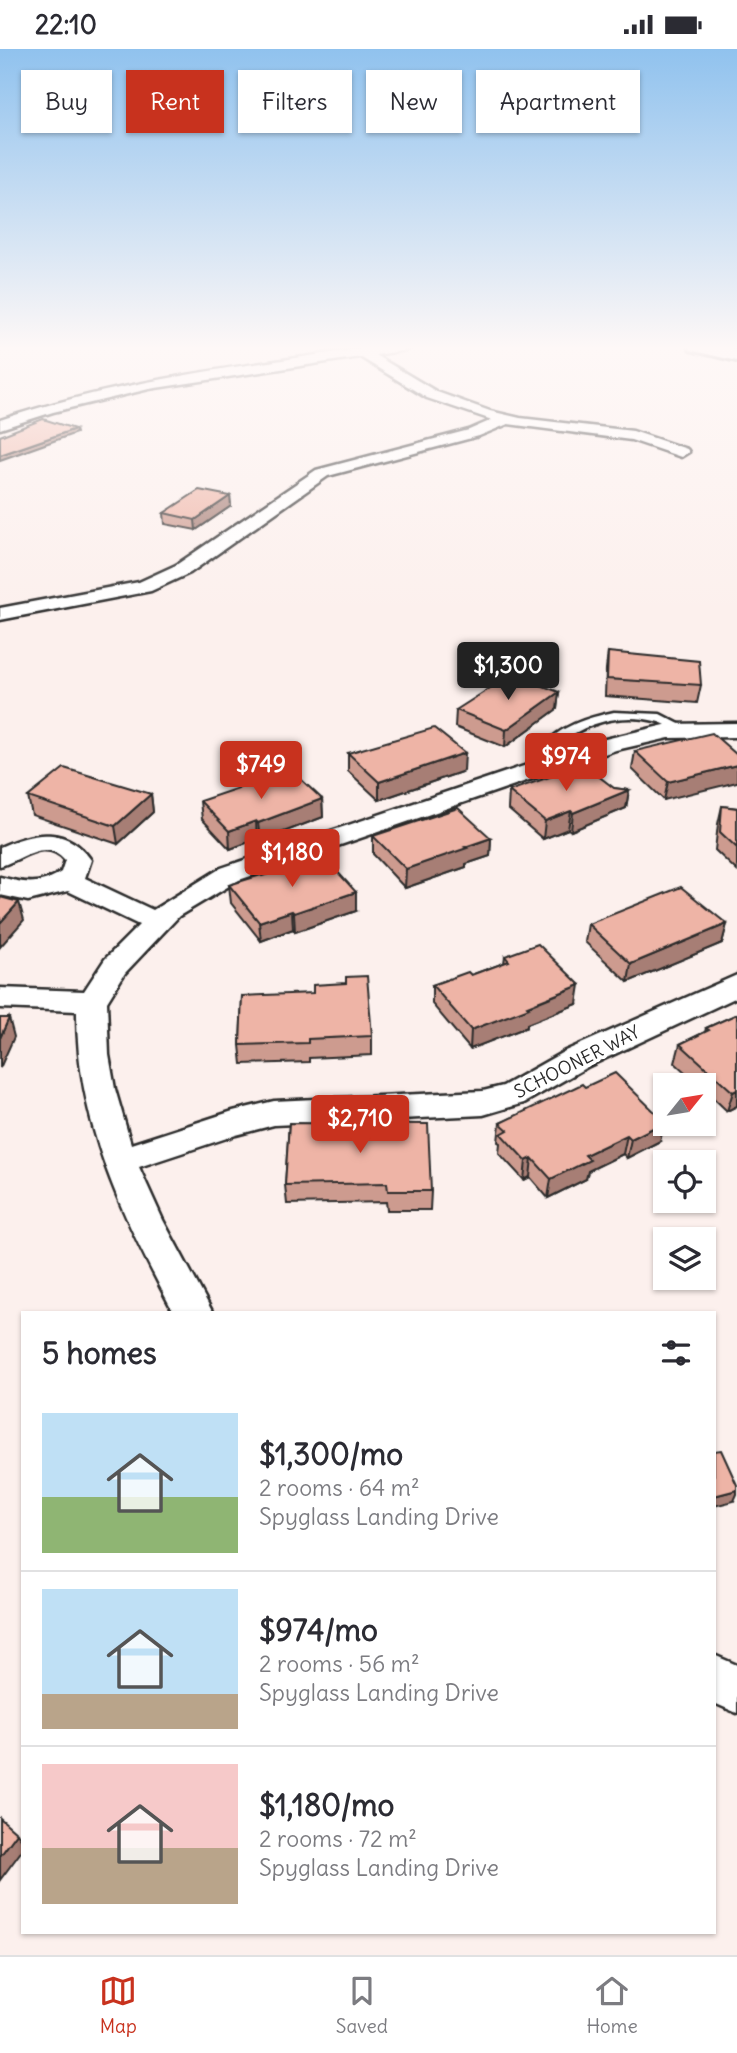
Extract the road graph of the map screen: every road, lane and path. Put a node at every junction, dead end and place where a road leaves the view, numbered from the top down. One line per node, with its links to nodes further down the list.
1 (467, 435): 4 (street)
2 (625, 435): 3 (street)
3 (681, 452)
4 (0, 614)
5 (737, 730): 9 (street)
6 (0, 858): 7 (street)
7 (67, 880): 8 (street); 9 (street)
8 (0, 885)
9 (156, 922): 12 (street)
10 (737, 985): 13 (street, SCHOONER WAY)
11 (0, 998): 12 (street)
12 (92, 1002): 13 (street)
13 (121, 1160): 14 (street)
14 (193, 1311)
15 (716, 1680): 16 (street)
16 (737, 1689)

